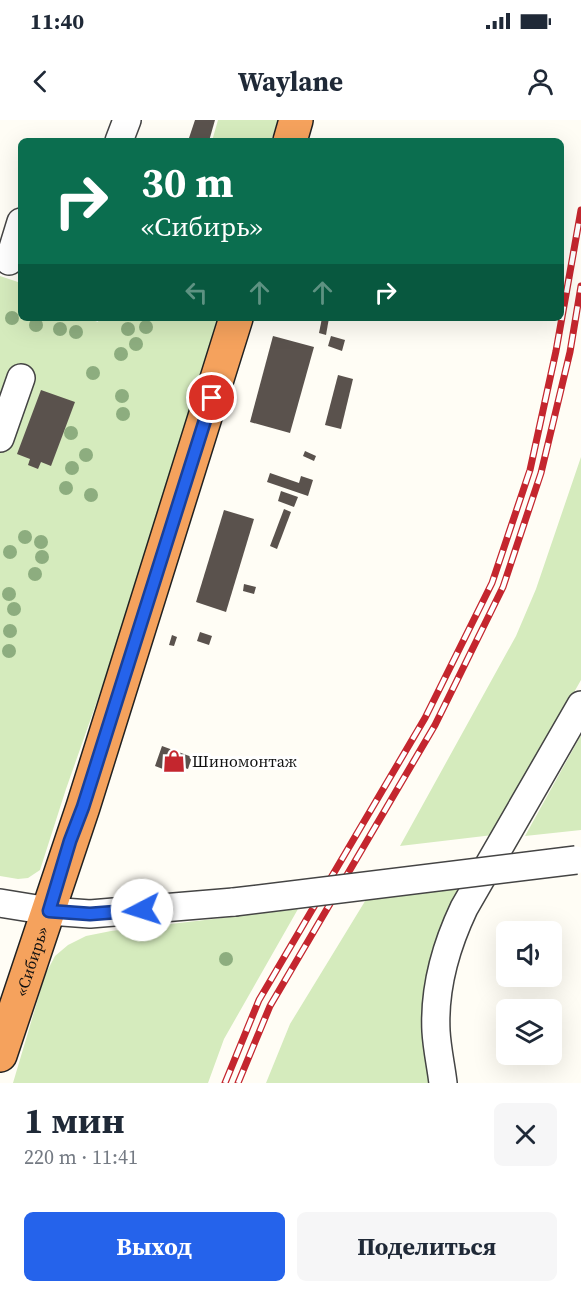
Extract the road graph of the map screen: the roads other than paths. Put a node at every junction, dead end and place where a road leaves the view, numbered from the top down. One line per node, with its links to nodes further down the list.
1 (127, 120): 3 (street)
2 (296, 120): 4 (highway)
3 (120, 138)
4 (291, 138)
5 (18, 232): 6 (street)
6 (9, 261)
7 (235, 321): 13 (highway, «Сибирь»)
8 (21, 378): 9 (street)
9 (0, 438)
10 (581, 705): 15 (street)
11 (578, 860): 13 (street, bridge)
12 (0, 903): 13 (street)
13 (49, 911): 14 (highway, «Сибирь»)
14 (0, 1055)
15 (443, 1083)

